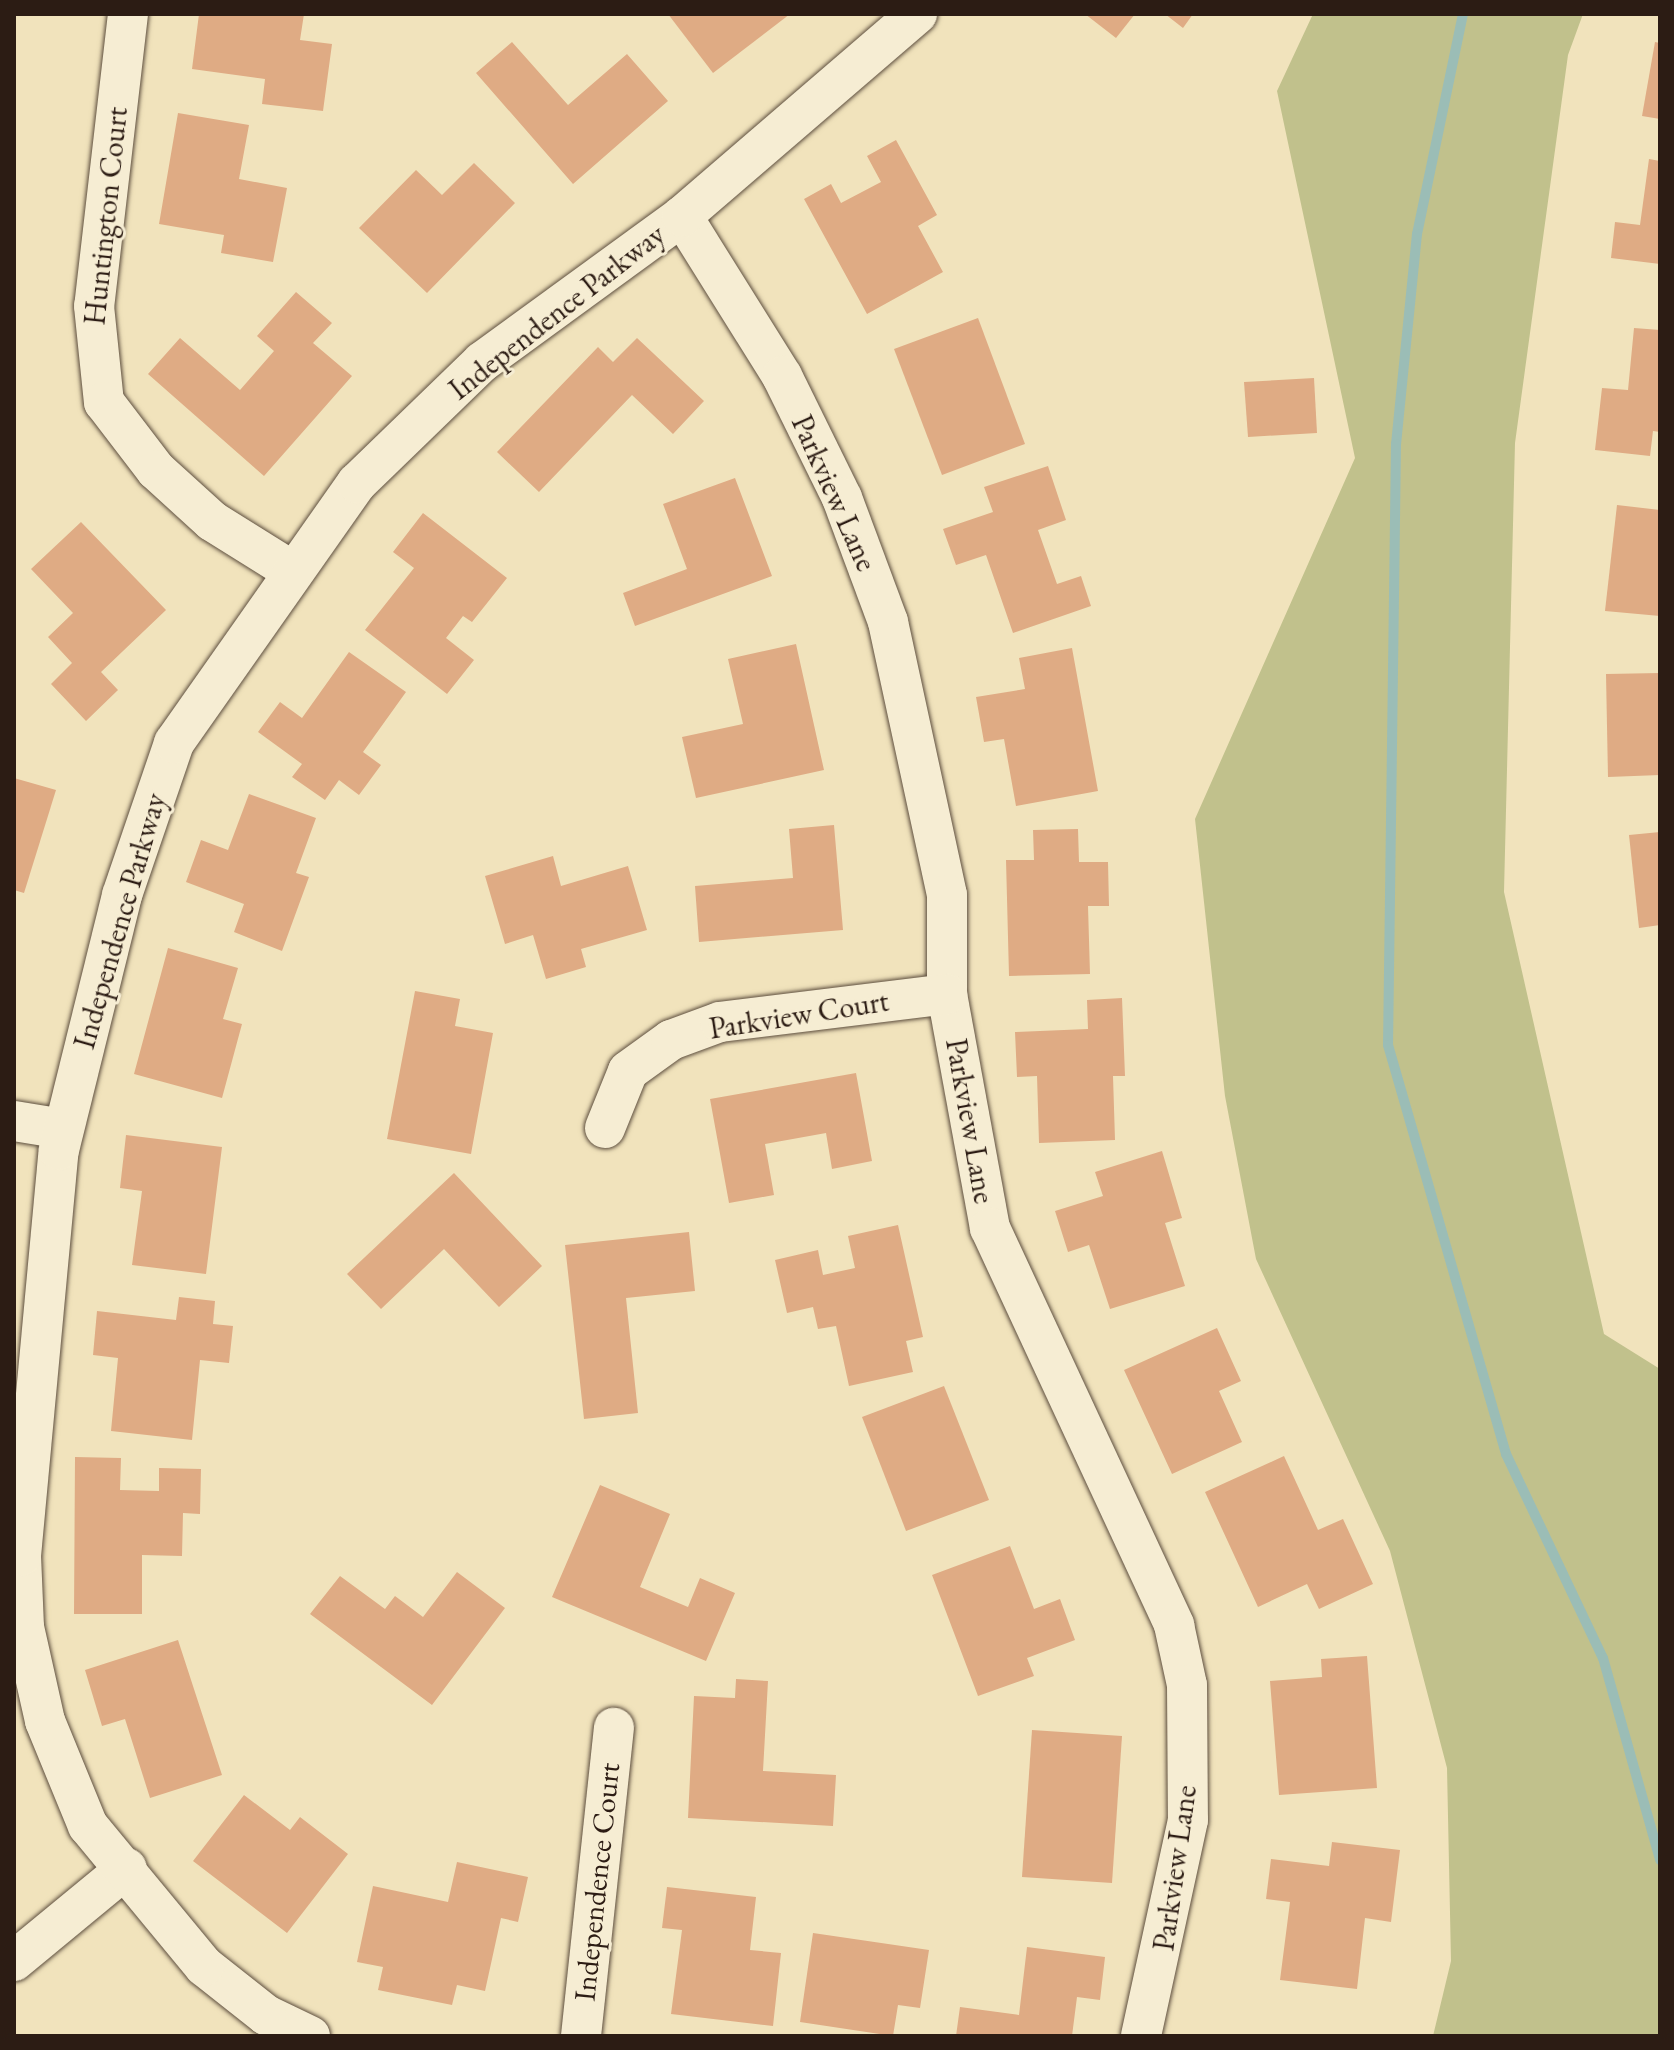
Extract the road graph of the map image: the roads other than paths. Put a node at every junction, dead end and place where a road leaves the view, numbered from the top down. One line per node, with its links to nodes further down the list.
1 (128, 14): 4 (street, Huntington Court)
2 (917, 14): 3 (street, Independence Parkway)
3 (682, 216): 4 (street, Independence Parkway); 5 (street, Parkview Lane)
4 (292, 571): 8 (street, Independence Parkway)
5 (947, 994): 7 (street, Parkview Court); 14 (street, Parkview Lane)
6 (14, 1121): 8 (street)
7 (605, 1128)
8 (63, 1129): 10 (street, Independence Parkway)
9 (614, 1728): 13 (street, Independence Court)
10 (127, 1868): 11 (street); 12 (street, Independence Parkway)
11 (14, 1961)
12 (310, 2036)
13 (581, 2036)
14 (1141, 2036)

